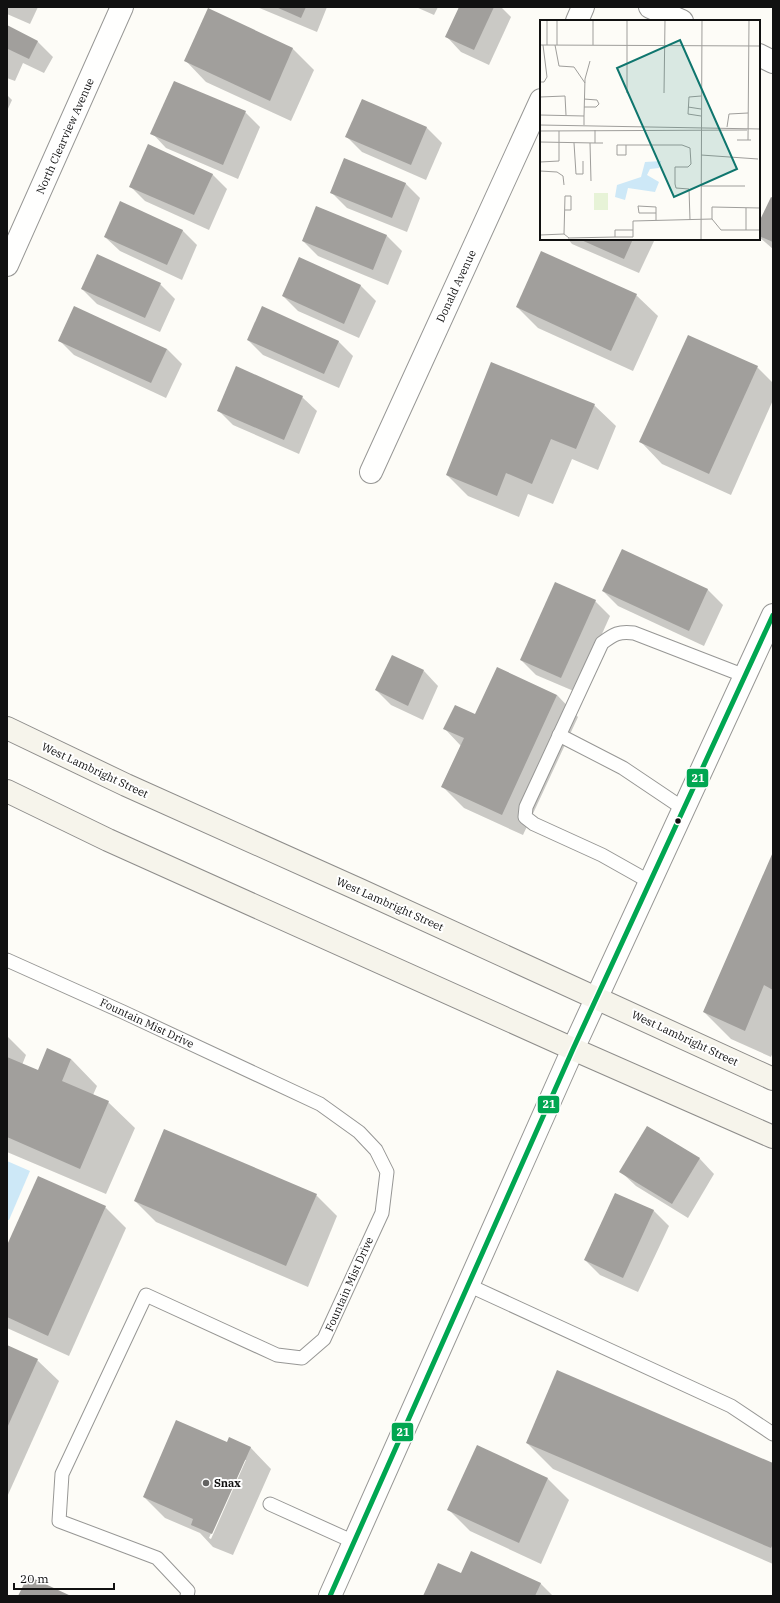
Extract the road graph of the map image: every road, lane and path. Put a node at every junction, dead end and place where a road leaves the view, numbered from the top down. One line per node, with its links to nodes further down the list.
1 (122, 7): 9 (street, North Clearview Avenue)
2 (583, 7): 4 (street)
3 (650, 7): 5 (street)
4 (577, 20)
5 (680, 20)
6 (760, 56): 7 (street)
7 (773, 62)
8 (540, 102): 10 (street, Donald Avenue)
9 (7, 265)
10 (371, 472)
11 (773, 615): 12 (street)
12 (745, 676): 14 (lane); 16 (street)
13 (7, 728): 19 (main road, West Lambright Street)
14 (559, 735): 16 (lane); 17 (lane)
15 (7, 791): 20 (main road)
16 (684, 809): 17 (street)
17 (650, 882): 19 (street)
18 (7, 960): 27 (lane, Fountain Mist Drive)
19 (597, 998): 20 (street); 21 (main road, West Lambright Street)
20 (573, 1049): 22 (main road); 23 (street)
21 (773, 1079)
22 (773, 1137)
23 (468, 1285): 24 (lane); 26 (street)
24 (773, 1434)
25 (270, 1504): 26 (lane)
26 (354, 1542): 28 (street)
27 (188, 1596)
28 (330, 1596)

